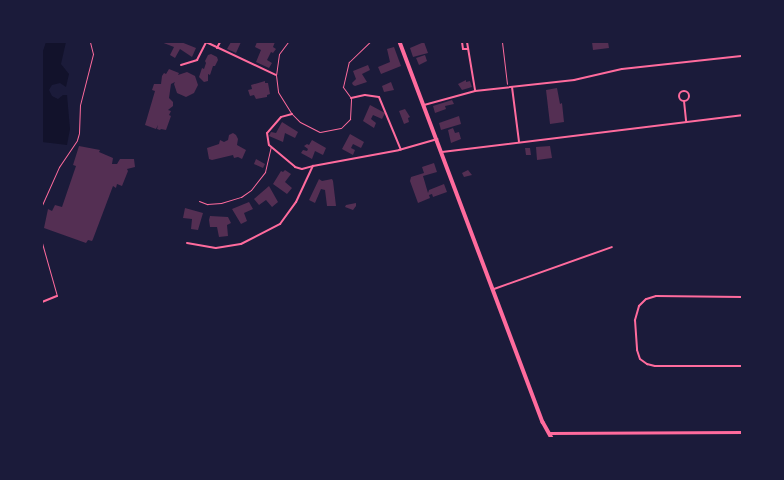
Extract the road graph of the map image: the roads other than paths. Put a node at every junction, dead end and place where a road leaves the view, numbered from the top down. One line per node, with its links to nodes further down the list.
1 (90, 42): 29 (lane)
2 (206, 42): 9 (street); 12 (street)
3 (220, 42): 9 (street)
4 (288, 42): 13 (lane)
5 (370, 42): 16 (lane)
6 (400, 42): 18 (highway)
7 (462, 42): 10 (street)
8 (467, 42): 10 (street)
9 (217, 48): 13 (street)
10 (468, 49): 15 (street)
11 (740, 56): 14 (street)
12 (181, 65)
13 (276, 74): 19 (lane)
14 (512, 87): 15 (street); 23 (street)
15 (475, 91): 18 (street)
16 (351, 98): 19 (lane); 25 (street)
17 (684, 101): 17 (street); 21 (street)
18 (424, 105): 22 (highway)
19 (292, 114): 24 (street)
20 (742, 115): 21 (street)
21 (686, 122): 23 (street)
22 (437, 139): 25 (street); 26 (highway)
23 (519, 142): 26 (street)
24 (271, 147): 27 (street); 28 (lane)
25 (401, 150): 27 (street)
26 (442, 152): 33 (highway)
27 (313, 166): 31 (street)
28 (199, 201)
29 (42, 205)
30 (42, 243): 34 (lane)
31 (186, 243)
32 (612, 247): 33 (street)
33 (494, 289): 39 (highway)
34 (57, 296): 36 (street)
35 (742, 297): 37 (street)
36 (42, 302)
37 (742, 366)
38 (742, 432): 39 (street)
39 (549, 433): 40 (highway)
40 (552, 438)

